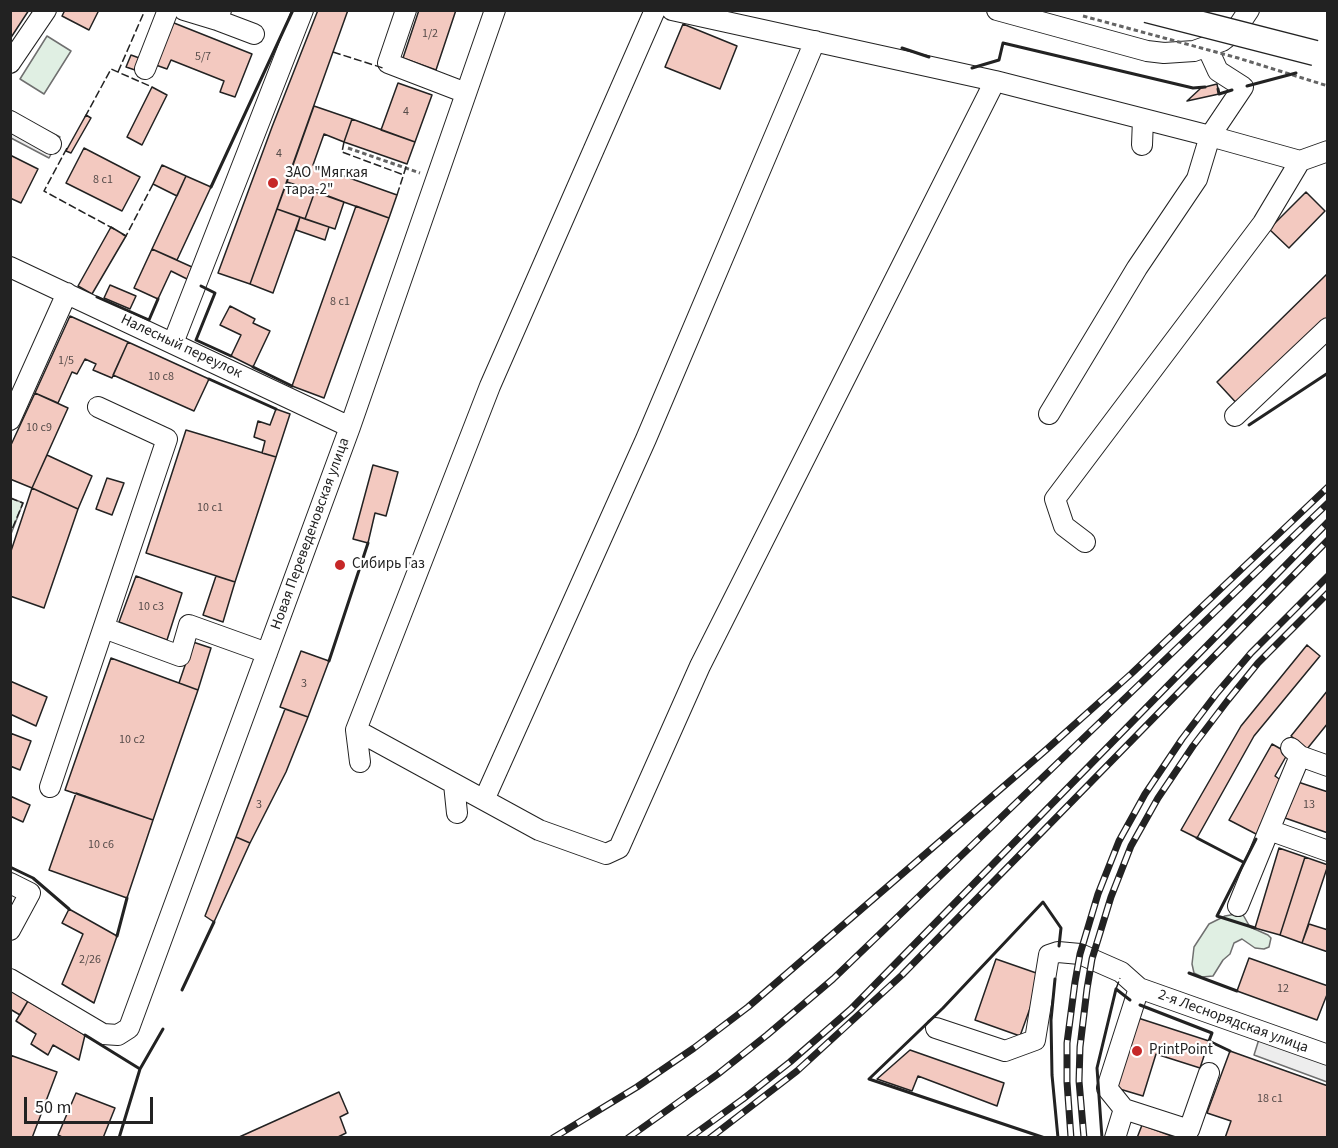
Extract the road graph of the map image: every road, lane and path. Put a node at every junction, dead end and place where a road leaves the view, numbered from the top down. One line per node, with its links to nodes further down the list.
1 (46, 10): 18 (street)
2 (168, 10): 19 (street)
3 (184, 10): 12 (street)
4 (303, 10): 35 (street)
5 (406, 10): 22 (street)
6 (495, 10): 22 (street, Новая Переведеновская улица)
7 (655, 10): 44 (street)
8 (672, 10): 15 (street)
9 (998, 10): 16 (street)
10 (1147, 10): 17 (main road, bridge)
11 (1250, 10): 16 (street)
12 (219, 15): 14 (street)
13 (1083, 16): 21 (path, bridge)
14 (254, 34)
15 (815, 41): 20 (street); 49 (street)
16 (1207, 48): 25 (street)
17 (1315, 53)
18 (10, 63)
19 (145, 69)
20 (995, 81): 23 (street); 49 (street)
21 (1328, 86)
22 (466, 93): 40 (street, Новая Переведеновская улица)
23 (1143, 119): 25 (street); 27 (street)
24 (10, 121): 26 (street)
25 (1210, 136): 30 (street); 37 (street)
26 (51, 144)
27 (1142, 145)
28 (348, 148): 31 (path)
29 (1328, 151): 30 (street)
30 (1300, 161): 41 (street)
31 (406, 168)
32 (10, 267): 33 (street, Налесный переулок)
33 (67, 293): 35 (street, Налесный переулок); 39 (street)
34 (1328, 328): 38 (street)
35 (173, 343): 40 (street, Налесный переулок)
36 (98, 407): 42 (street)
37 (1049, 414)
38 (1235, 416)
39 (10, 420)
40 (350, 427): 43 (street, Новая Переведеновская улица)
41 (1086, 542)
42 (104, 628): 43 (street); 48 (street)
43 (267, 653): 56 (street, Новая Переведеновская улица)
44 (356, 730): 45 (street); 47 (street)
45 (360, 762)
46 (1328, 766): 51 (street)
47 (454, 784): 49 (street); 50 (street)
48 (50, 787)
49 (484, 800)
50 (457, 813)
51 (1269, 830): 52 (street); 54 (street)
52 (1328, 851)
53 (10, 883): 55 (street)
54 (1238, 906)
55 (10, 930)
56 (10, 979)
57 (1139, 988): 58 (street, 2-я Леснорядская улица); 59 (street, 2-я Леснорядская улица); 61 (street)
58 (936, 1028)
59 (1328, 1055)
60 (1209, 1073): 61 (street)
61 (1124, 1109): 62 (street)
62 (1115, 1137)

